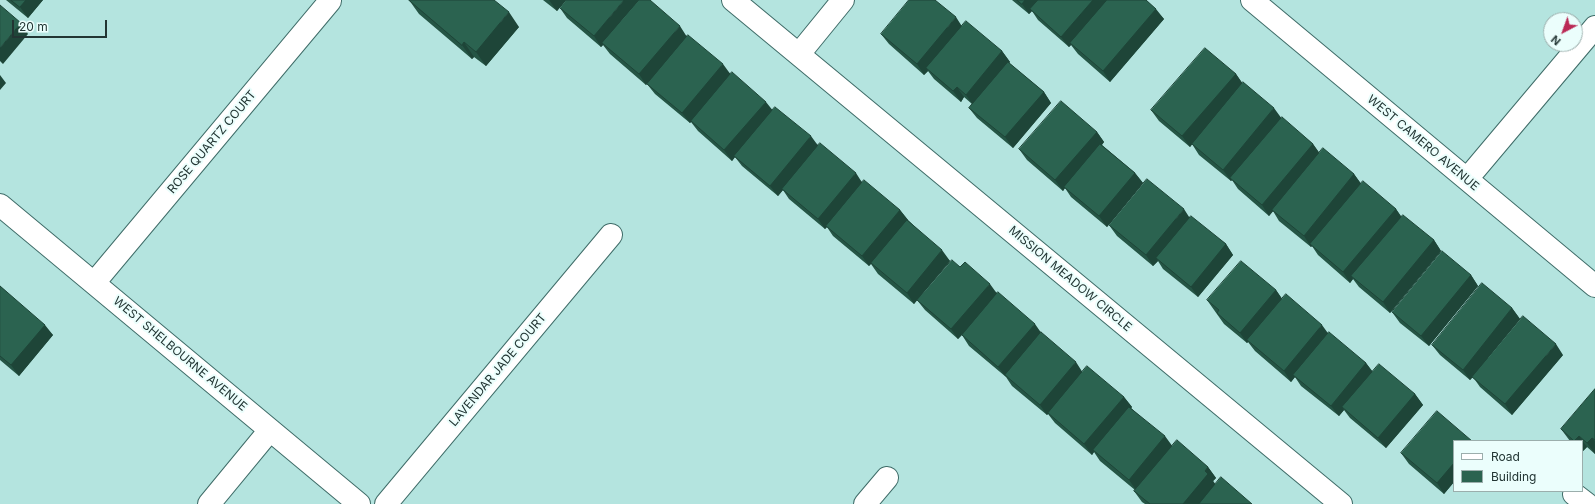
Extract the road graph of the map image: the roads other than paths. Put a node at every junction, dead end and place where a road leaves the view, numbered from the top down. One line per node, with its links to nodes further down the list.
1 (734, 0): 6 (street, MISSION MEADOW CIRCLE)
2 (843, 0): 6 (street)
3 (1252, 0): 7 (street, WEST CAMERO AVENUE)
4 (330, 1): 10 (street, ROSE QUARTZ COURT)
5 (1595, 27): 7 (street)
6 (799, 54): 18 (street, MISSION MEADOW CIRCLE)
7 (1467, 179): 11 (street, WEST CAMERO AVENUE)
8 (0, 205): 10 (street, WEST SHELBOURNE AVENUE)
9 (611, 235): 16 (street, LAVENDAR JADE COURT)
10 (94, 283): 12 (street, WEST SHELBOURNE AVENUE)
11 (1595, 286)
12 (270, 430): 14 (street); 15 (street, WEST SHELBOURNE AVENUE)
13 (887, 478): 17 (street)
14 (209, 504)
15 (359, 504)
16 (386, 504)
17 (865, 504)
18 (1341, 504)

